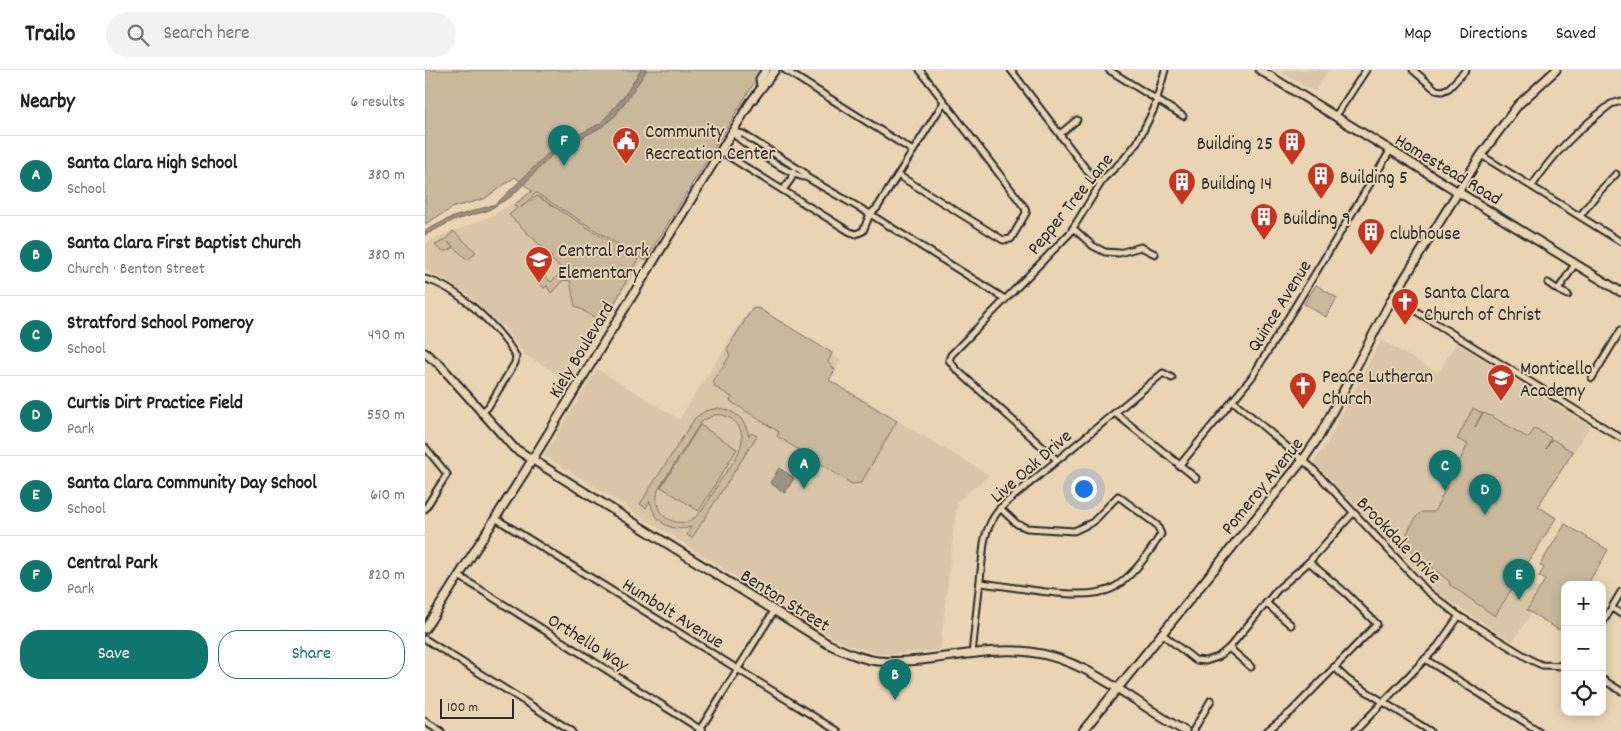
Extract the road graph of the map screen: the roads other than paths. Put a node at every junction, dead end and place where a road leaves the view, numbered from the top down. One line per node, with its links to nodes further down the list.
1 (766, 70): 13 (main road, Kiely Boulevard)
2 (775, 70): 13 (main road, Kiely Boulevard)
3 (785, 70): 22 (street)
4 (920, 70): 16 (street)
5 (1011, 70): 21 (street)
6 (1109, 70): 14 (street)
7 (1165, 70): 14 (street, Pepper Tree Lane)
8 (1259, 70): 18 (main road, Homestead Road)
9 (1366, 70): 18 (street)
10 (1413, 70): 11 (street)
11 (1465, 70)
12 (1556, 70): 25 (main road, Pomeroy Avenue)
13 (761, 86): 20 (main road, Kiely Boulevard)
14 (1157, 100): 17 (street); 31 (street, Pepper Tree Lane)
15 (1620, 100): 32 (street)
16 (944, 102): 22 (street); 29 (street)
17 (1183, 116)
18 (1335, 117): 24 (main road, Homestead Road)
19 (1077, 120): 21 (street)
20 (732, 132): 23 (main road, Kiely Boulevard); 26 (street); 27 (street)
21 (1060, 134): 31 (street)
22 (913, 150): 29 (street)
23 (720, 151): 33 (street); 57 (main road, Kiely Boulevard)
24 (1390, 151): 34 (main road, Homestead Road); 52 (street, Quince Avenue)
25 (1481, 155): 32 (street); 34 (main road, Pomeroy Avenue)
26 (793, 166): 27 (street); 30 (street)
27 (790, 171): 30 (street); 33 (street)
28 (1616, 174): 36 (street)
29 (898, 175): 35 (street)
30 (806, 177): 35 (street)
31 (1100, 183): 37 (street, Pepper Tree Lane)
32 (1531, 186): 36 (street)
33 (783, 190): 35 (street)
34 (1457, 192): 40 (main road, Homestead Road); 46 (main road, Pomeroy Avenue)
35 (870, 214): 47 (street)
36 (1580, 216): 38 (street)
37 (1073, 228): 39 (street); 47 (street, Pepper Tree Lane)
38 (1621, 242)
39 (1155, 254)
40 (1575, 264): 43 (street); 44 (main road, Homestead Road)
41 (425, 280): 53 (street)
42 (1548, 283): 43 (street)
43 (1559, 290): 45 (street)
44 (1621, 292)
45 (1567, 295)
46 (1393, 297): 55 (street); 59 (main road, Pomeroy Avenue)
47 (1005, 299): 58 (street, Pepper Tree Lane)
48 (1621, 330): 51 (street)
49 (425, 353): 53 (main road, Benton Street)
50 (1172, 378): 54 (street, Live Oak Drive)
51 (1592, 378)
52 (1233, 401): 59 (street, Brookdale Drive); 60 (street, Quince Avenue)
53 (481, 413): 57 (main road, Benton Street)
54 (1115, 413): 58 (street, Live Oak Drive); 60 (street)
55 (1621, 438)
56 (425, 446): 63 (street)
57 (531, 460): 65 (main road, Kiely Boulevard); 72 (main road, Benton Street)
58 (1057, 460): 62 (street, Live Oak Drive)
59 (1303, 460): 64 (street, Brookdale Drive); 78 (main road, Pomeroy Avenue)
60 (1179, 466): 61 (street)
61 (1196, 478)
62 (1000, 508): 68 (street, Live Oak Drive); 68 (street)
63 (425, 509)
64 (1353, 513): 66 (street); 74 (street, Brookdale Drive)
65 (495, 518): 67 (main road, Kiely Boulevard); 86 (street, Humbolt Avenue)
66 (1309, 562): 70 (street); 85 (street)
67 (459, 576): 77 (main road, Kiely Boulevard); 93 (street, Orthello Way)
68 (980, 582): 81 (street, Live Oak Drive)
69 (1621, 592): 71 (street)
70 (1266, 603): 76 (street); 80 (street)
71 (1612, 608): 73 (street); 75 (street)
72 (774, 611): 81 (main road, Benton Street); 86 (street)
73 (1621, 614)
74 (1459, 616): 82 (street); 83 (street, Brookdale Drive)
75 (1606, 618)
76 (1291, 625)
77 (425, 628)
78 (1161, 634): 80 (street); 88 (main road, Pomeroy Avenue)
79 (425, 638): 95 (street)
80 (1229, 648): 84 (street)
81 (972, 654): 88 (main road, Benton Street)
82 (1425, 659): 91 (street); 103 (street)
83 (1561, 666)
84 (1251, 667)
85 (1334, 667): 91 (street); 100 (street)
86 (737, 669): 93 (street); 96 (street, Humbolt Avenue)
87 (1606, 682): 89 (street)
88 (1116, 689): 97 (main road, Pomeroy Avenue); 98 (main road, Benton Street)
89 (1621, 691)
90 (1211, 700): 99 (street)
91 (1383, 702): 101 (street); 102 (street)
92 (425, 721): 94 (street)
93 (701, 730)
94 (441, 731)
95 (572, 731)
96 (837, 731)
97 (1083, 731)
98 (1185, 731)
99 (1193, 731)
100 (1267, 731)
101 (1355, 731)
102 (1430, 731)
103 (1539, 731)

